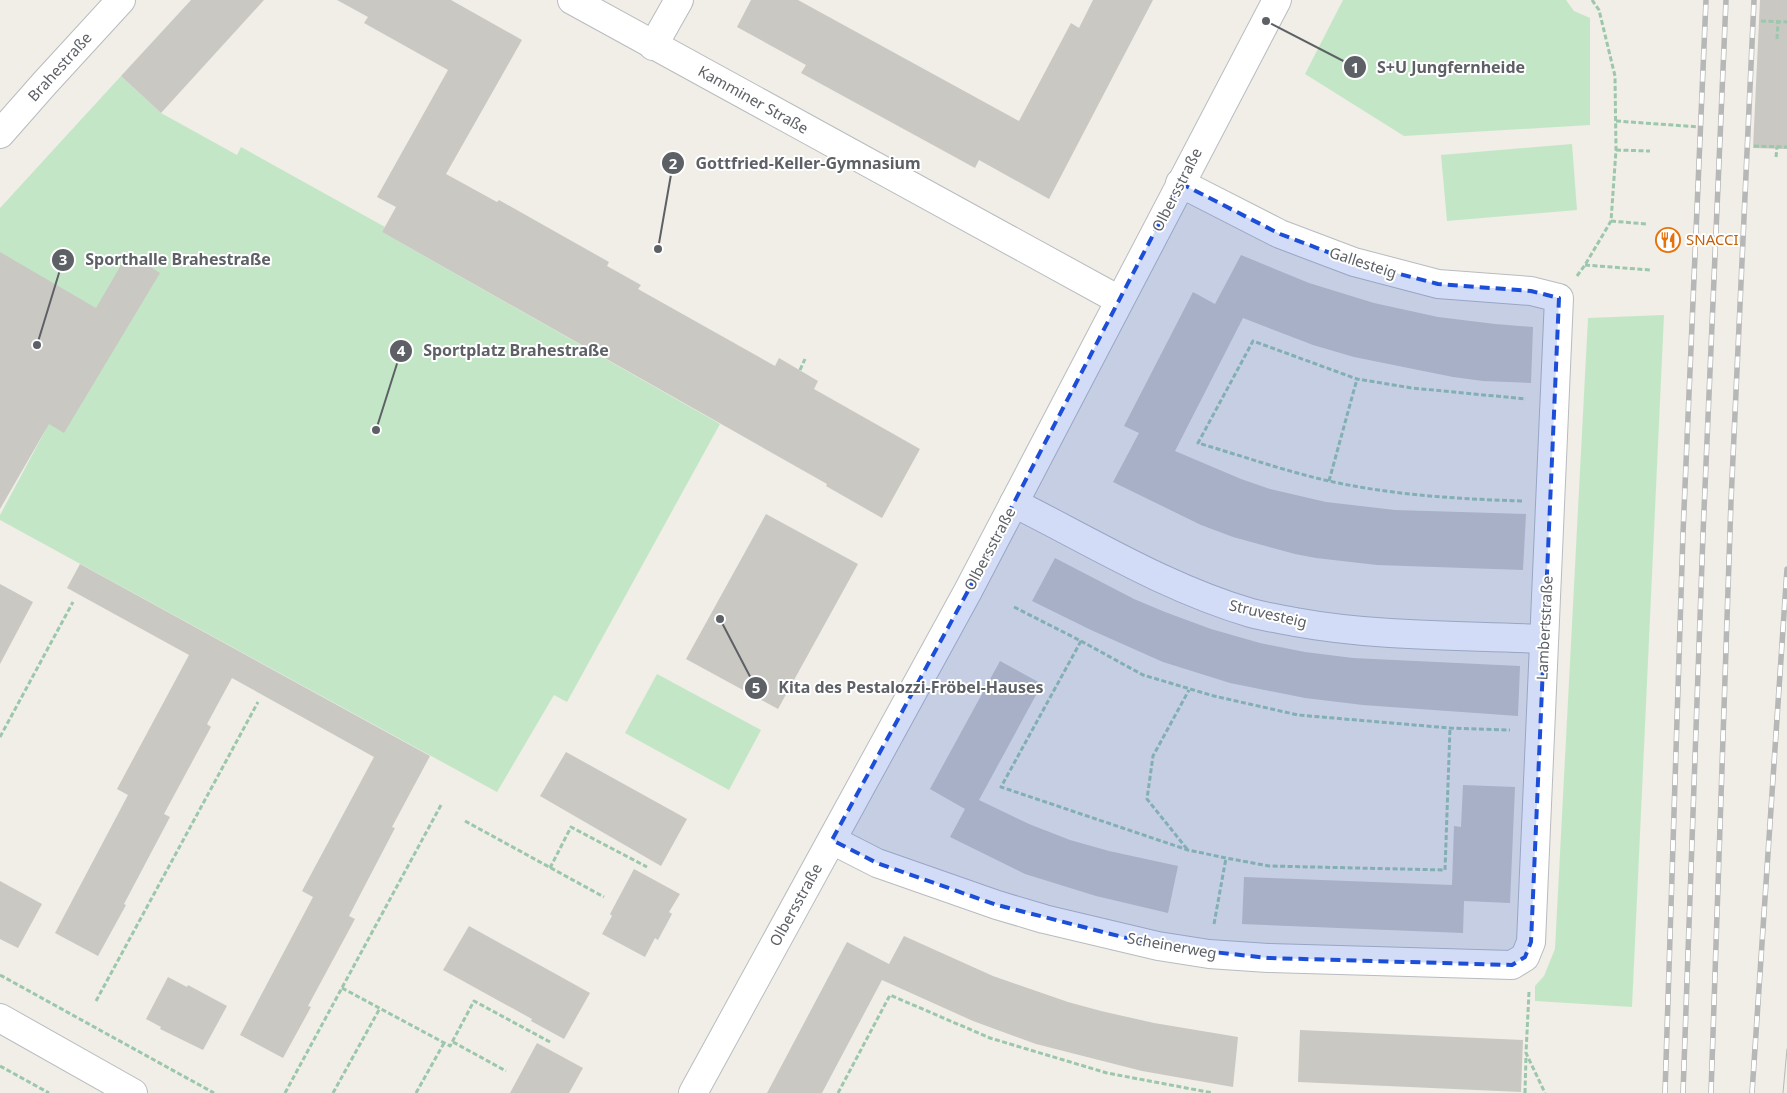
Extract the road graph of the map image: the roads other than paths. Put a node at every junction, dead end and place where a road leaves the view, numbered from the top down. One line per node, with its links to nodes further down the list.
1 (121, 0): 6 (street, Brahestraße)
2 (572, 0): 5 (street, Kamminer Straße)
3 (678, 0): 5 (street)
4 (1277, 0): 7 (street, Olbersstraße)
5 (653, 46): 9 (street, Kamminer Straße)
6 (0, 134)
7 (1180, 183): 8 (street, Gallesteig); 9 (street, Olbersstraße)
8 (1559, 298): 11 (street, Lambertstraße)
9 (1119, 300): 10 (street, Olbersstraße)
10 (1014, 503): 11 (street, Struvesteig); 12 (street, Olbersstraße)
11 (1544, 639): 13 (street, Lambertstraße)
12 (832, 840): 13 (street, Scheinerweg); 16 (street, Olbersstraße)
13 (1525, 957)
14 (0, 1018): 15 (street)
15 (133, 1093)
16 (693, 1093)

